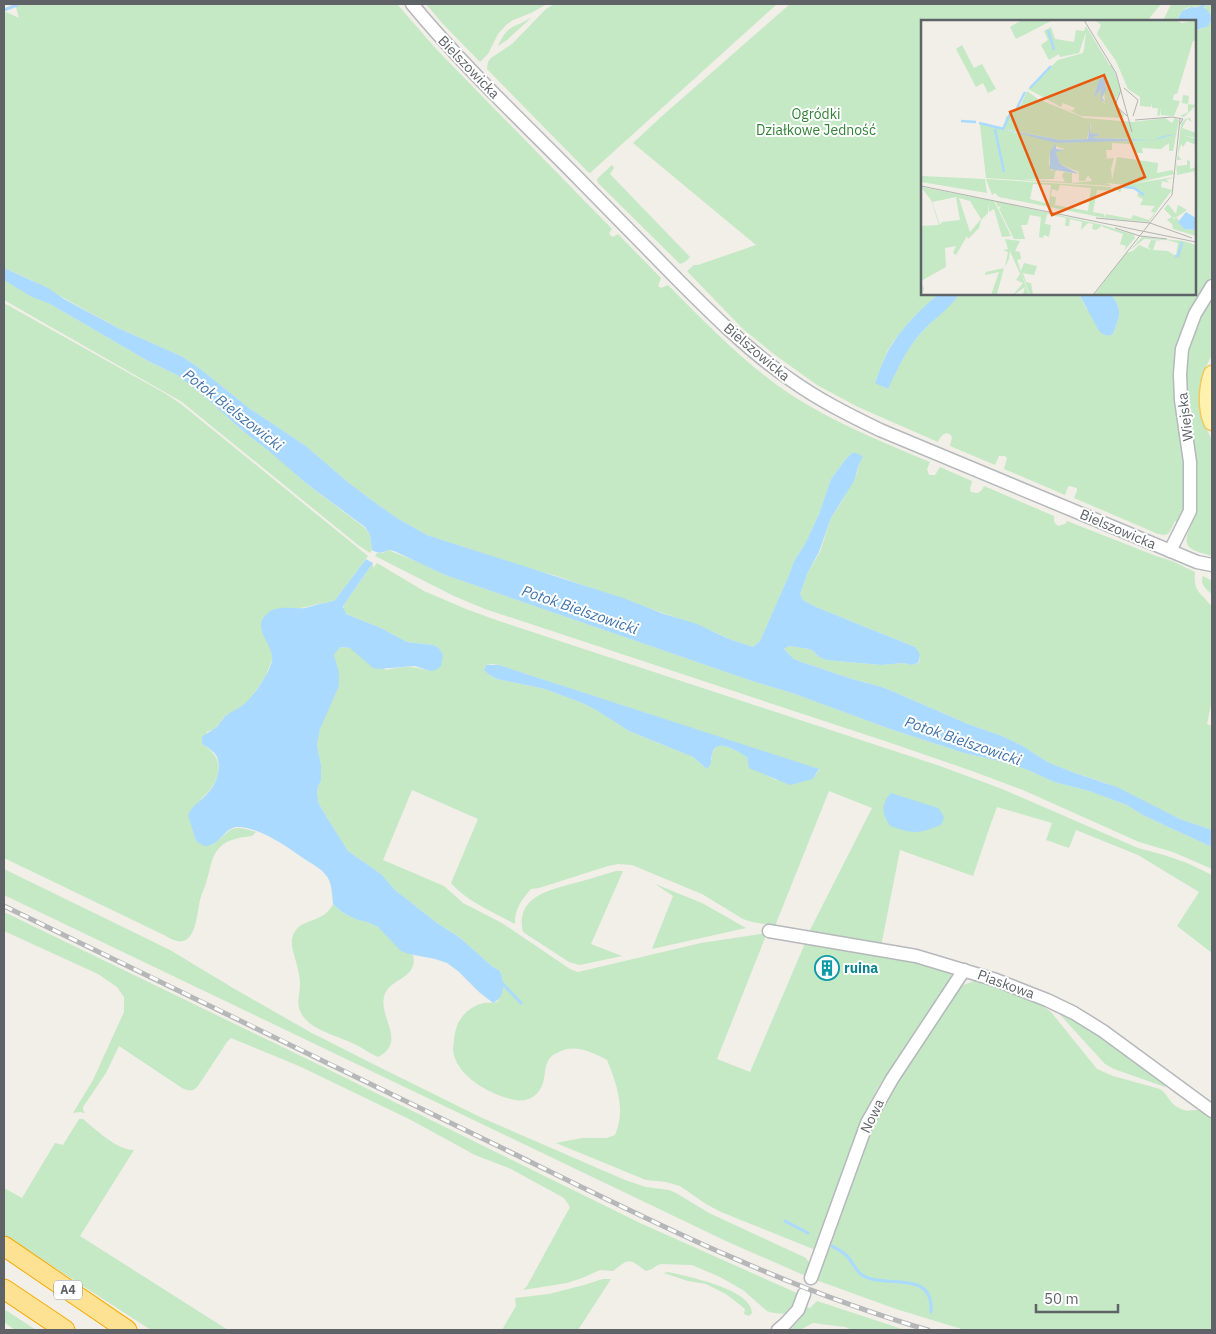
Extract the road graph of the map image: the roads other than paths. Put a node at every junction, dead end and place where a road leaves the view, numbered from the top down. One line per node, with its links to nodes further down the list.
1 (412, 4): 5 (street, Bielszowicka)
2 (1212, 286): 5 (street, Wiejska)
3 (1212, 374): 4 (main road)
4 (1212, 422)
5 (1170, 551): 6 (street, Bielszowicka)
6 (1197, 562): 7 (street); 8 (street)
7 (1212, 565)
8 (1212, 574)
9 (769, 930): 10 (street, Piaskowa)
10 (964, 970): 11 (street, Piaskowa); 13 (street, Nowa)
11 (1212, 1111)
12 (4, 1246): 17 (highway, A4)
13 (811, 1278)
14 (4, 1290): 16 (highway, A4)
15 (804, 1294): 18 (street)
16 (65, 1330)
17 (127, 1330)
18 (778, 1330)

